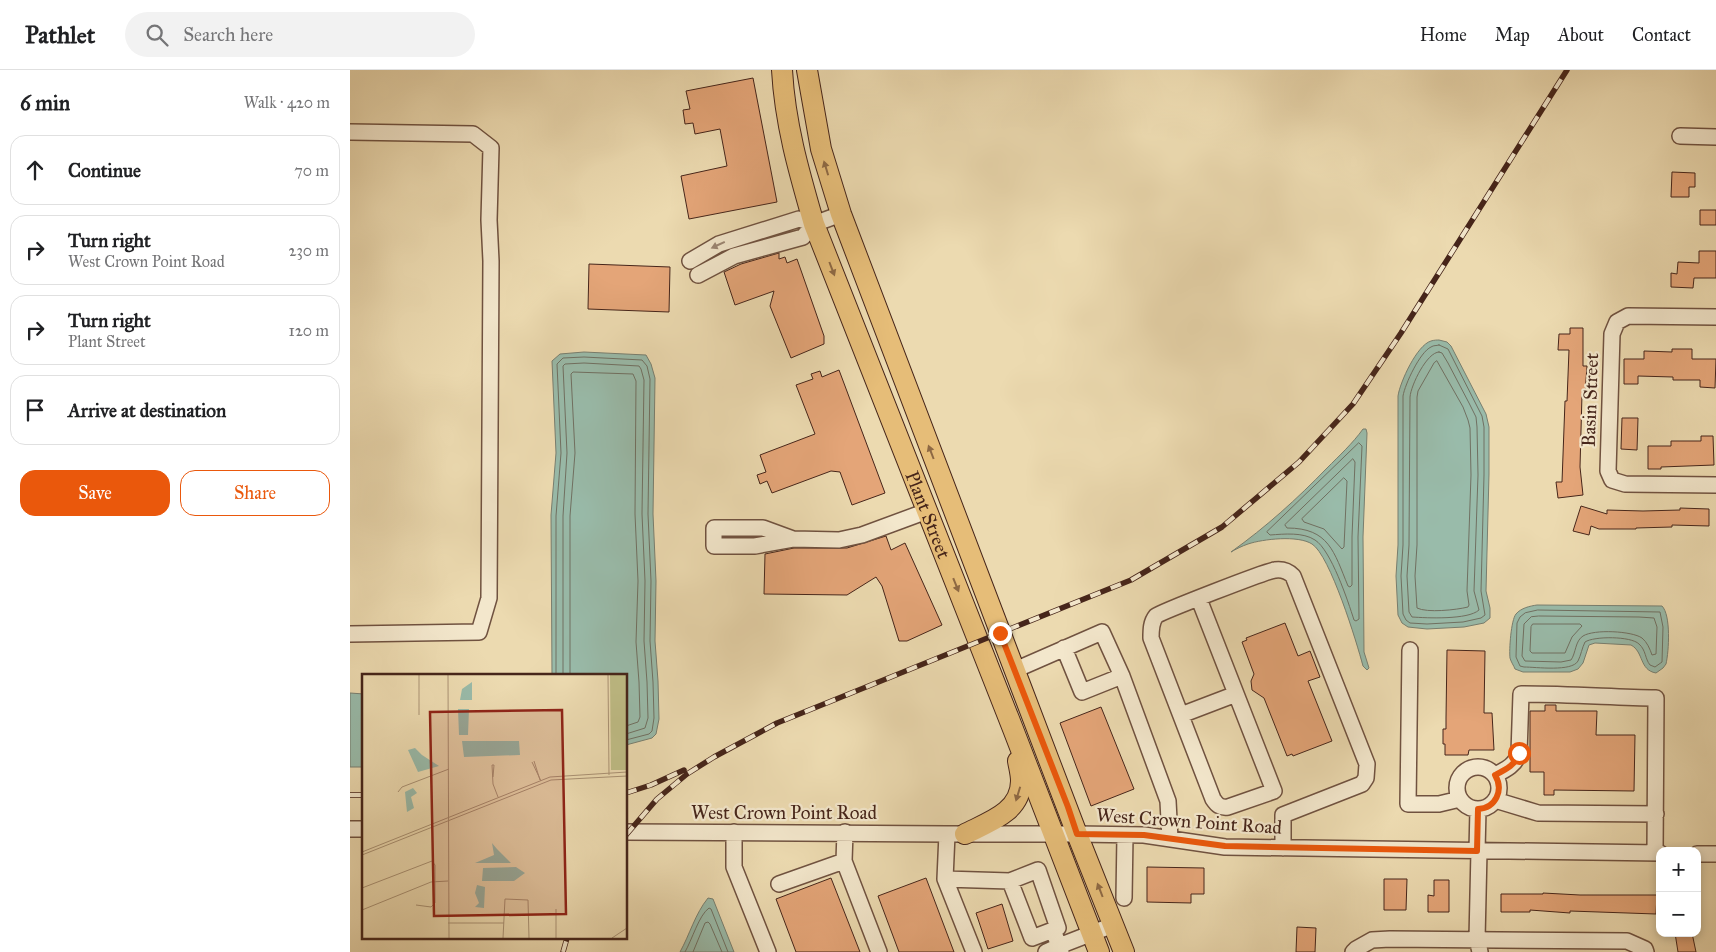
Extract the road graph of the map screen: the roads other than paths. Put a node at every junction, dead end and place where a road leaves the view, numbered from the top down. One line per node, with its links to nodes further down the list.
1 (782, 70): 7 (main road, Plant Street)
2 (807, 70): 6 (main road, Plant Street, one-way to 2)
3 (350, 132): 24 (street)
4 (1680, 136): 5 (street)
5 (1716, 137)
6 (840, 214): 7 (street); 16 (main road, Plant Street, one-way to 6)
7 (814, 224): 8 (street); 10 (street); 15 (main road, Plant Street, one-way to 15)
8 (771, 228): 9 (street); 10 (street)
9 (740, 238): 11 (street); 12 (street, one-way to 12)
10 (776, 244): 11 (street)
11 (744, 253): 13 (street)
12 (690, 261)
13 (698, 275)
14 (1716, 317): 17 (street, Basin Street)
15 (906, 458): 16 (main road); 18 (main road, Plant Street)
16 (942, 481): 20 (main road, Plant Street)
17 (1716, 485)
18 (927, 511): 20 (main road); 21 (street); 31 (main road, Plant Street, one-way to 31)
19 (740, 529): 21 (street); 22 (street); 22 (street)
20 (961, 530): 27 (main road, Plant Street)
21 (793, 539): 22 (street)
22 (742, 545)
23 (1199, 599): 29 (street); 30 (street); 38 (street)
24 (350, 634)
25 (1064, 648): 27 (street); 28 (street); 28 (street)
26 (1410, 650): 34 (street)
27 (1015, 670): 44 (main road, Plant Street)
28 (1122, 676): 46 (street)
29 (1236, 694): 30 (street); 33 (street)
30 (1181, 715): 33 (street)
31 (1013, 729): 42 (main road, one-way to 42); 43 (main road, Plant Street)
32 (1495, 775): 34 (street); 35 (street); 37 (street)
33 (1274, 791): 38 (street)
34 (1460, 799): 36 (street)
35 (1495, 800): 36 (street); 37 (street)
36 (1478, 809): 49 (street)
37 (1656, 814): 47 (street)
38 (1283, 815): 48 (street)
39 (628, 832): 40 (street, West Crown Point Road)
40 (734, 832): 41 (street, West Crown Point Road); 63 (street)
41 (845, 832): 42 (street, West Crown Point Road); 53 (street)
42 (956, 834): 43 (street, West Crown Point Road); 54 (street)
43 (1053, 834): 44 (street, West Crown Point Road); 60 (main road, Plant Street)
44 (1077, 834): 45 (street, West Crown Point Road); 58 (main road, Plant Street, one-way to 44)
45 (1125, 835): 46 (street, West Crown Point Road); 57 (street)
46 (1170, 839): 48 (street, West Crown Point Road)
47 (1658, 847)
48 (1283, 848): 49 (street, West Crown Point Road)
49 (1478, 851): 50 (street, West Crown Point Road); 61 (street)
50 (1656, 853)
51 (1701, 854): 52 (street)
52 (1716, 854)
53 (844, 861): 56 (street); 64 (street)
54 (945, 879): 55 (street); 65 (street)
55 (1010, 881): 59 (street); 59 (street)
56 (779, 884)
57 (1124, 898)
58 (1113, 925): 60 (street); 66 (main road, Plant Street)
59 (1053, 930): 62 (street)
60 (1095, 943): 62 (street)
61 (1479, 945): 67 (street); 68 (street)
62 (1056, 950)
63 (768, 952)
64 (880, 952)
65 (974, 952)
66 (1124, 952)
67 (1353, 952)
68 (1646, 952)

